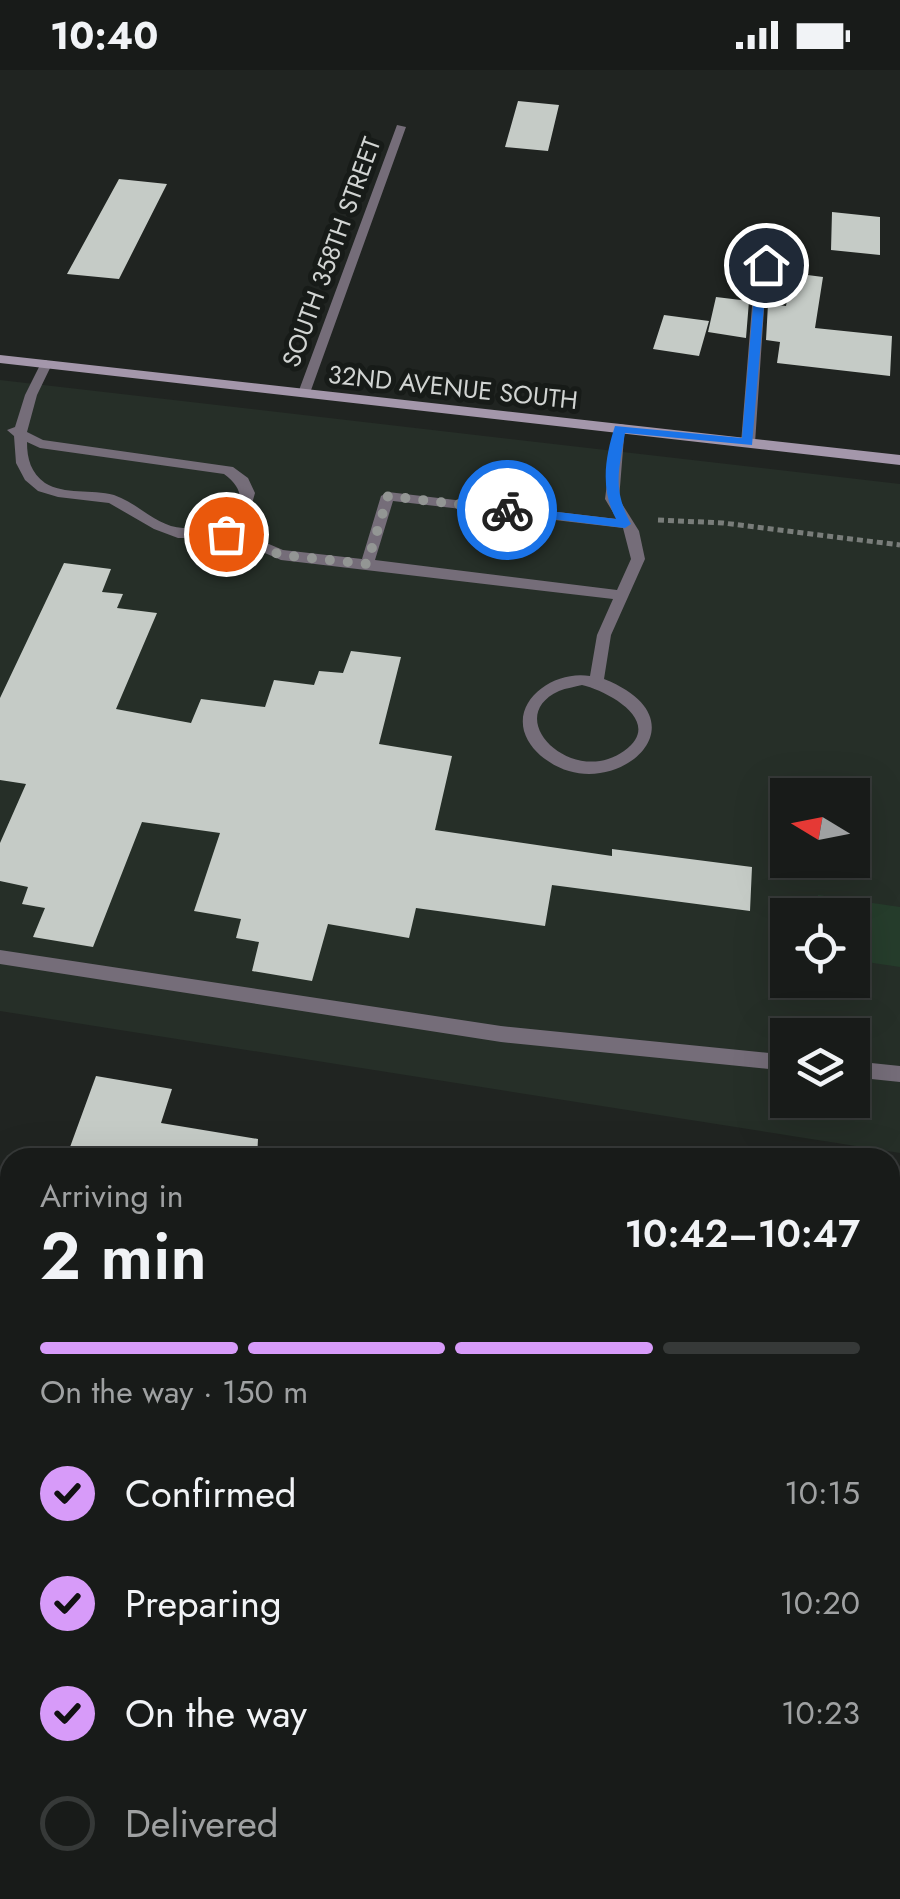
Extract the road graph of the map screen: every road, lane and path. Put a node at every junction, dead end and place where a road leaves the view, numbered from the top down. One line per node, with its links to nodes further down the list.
1 (400, 127): 5 (lane, SOUTH 358TH STREET)
2 (772, 236): 8 (lane)
3 (0, 359): 4 (street, 32ND AVENUE SOUTH)
4 (46, 364): 5 (street, 32ND AVENUE SOUTH); 7 (lane)
5 (304, 393): 6 (street, 32ND AVENUE SOUTH)
6 (620, 428): 8 (street, 32ND AVENUE SOUTH); 10 (lane)
7 (13, 430): 11 (lane); 11 (lane)
8 (748, 443): 9 (street, 32ND AVENUE SOUTH)
9 (900, 460)
10 (623, 521): 12 (path); 13 (lane); 14 (lane)
11 (219, 528): 13 (lane)
12 (900, 544)
13 (367, 564): 14 (lane)
14 (620, 595): 15 (lane)
15 (596, 682): 15 (lane)
16 (0, 956): 17 (lane)
17 (770, 1061)
18 (870, 1071): 19 (lane)
19 (900, 1074)

